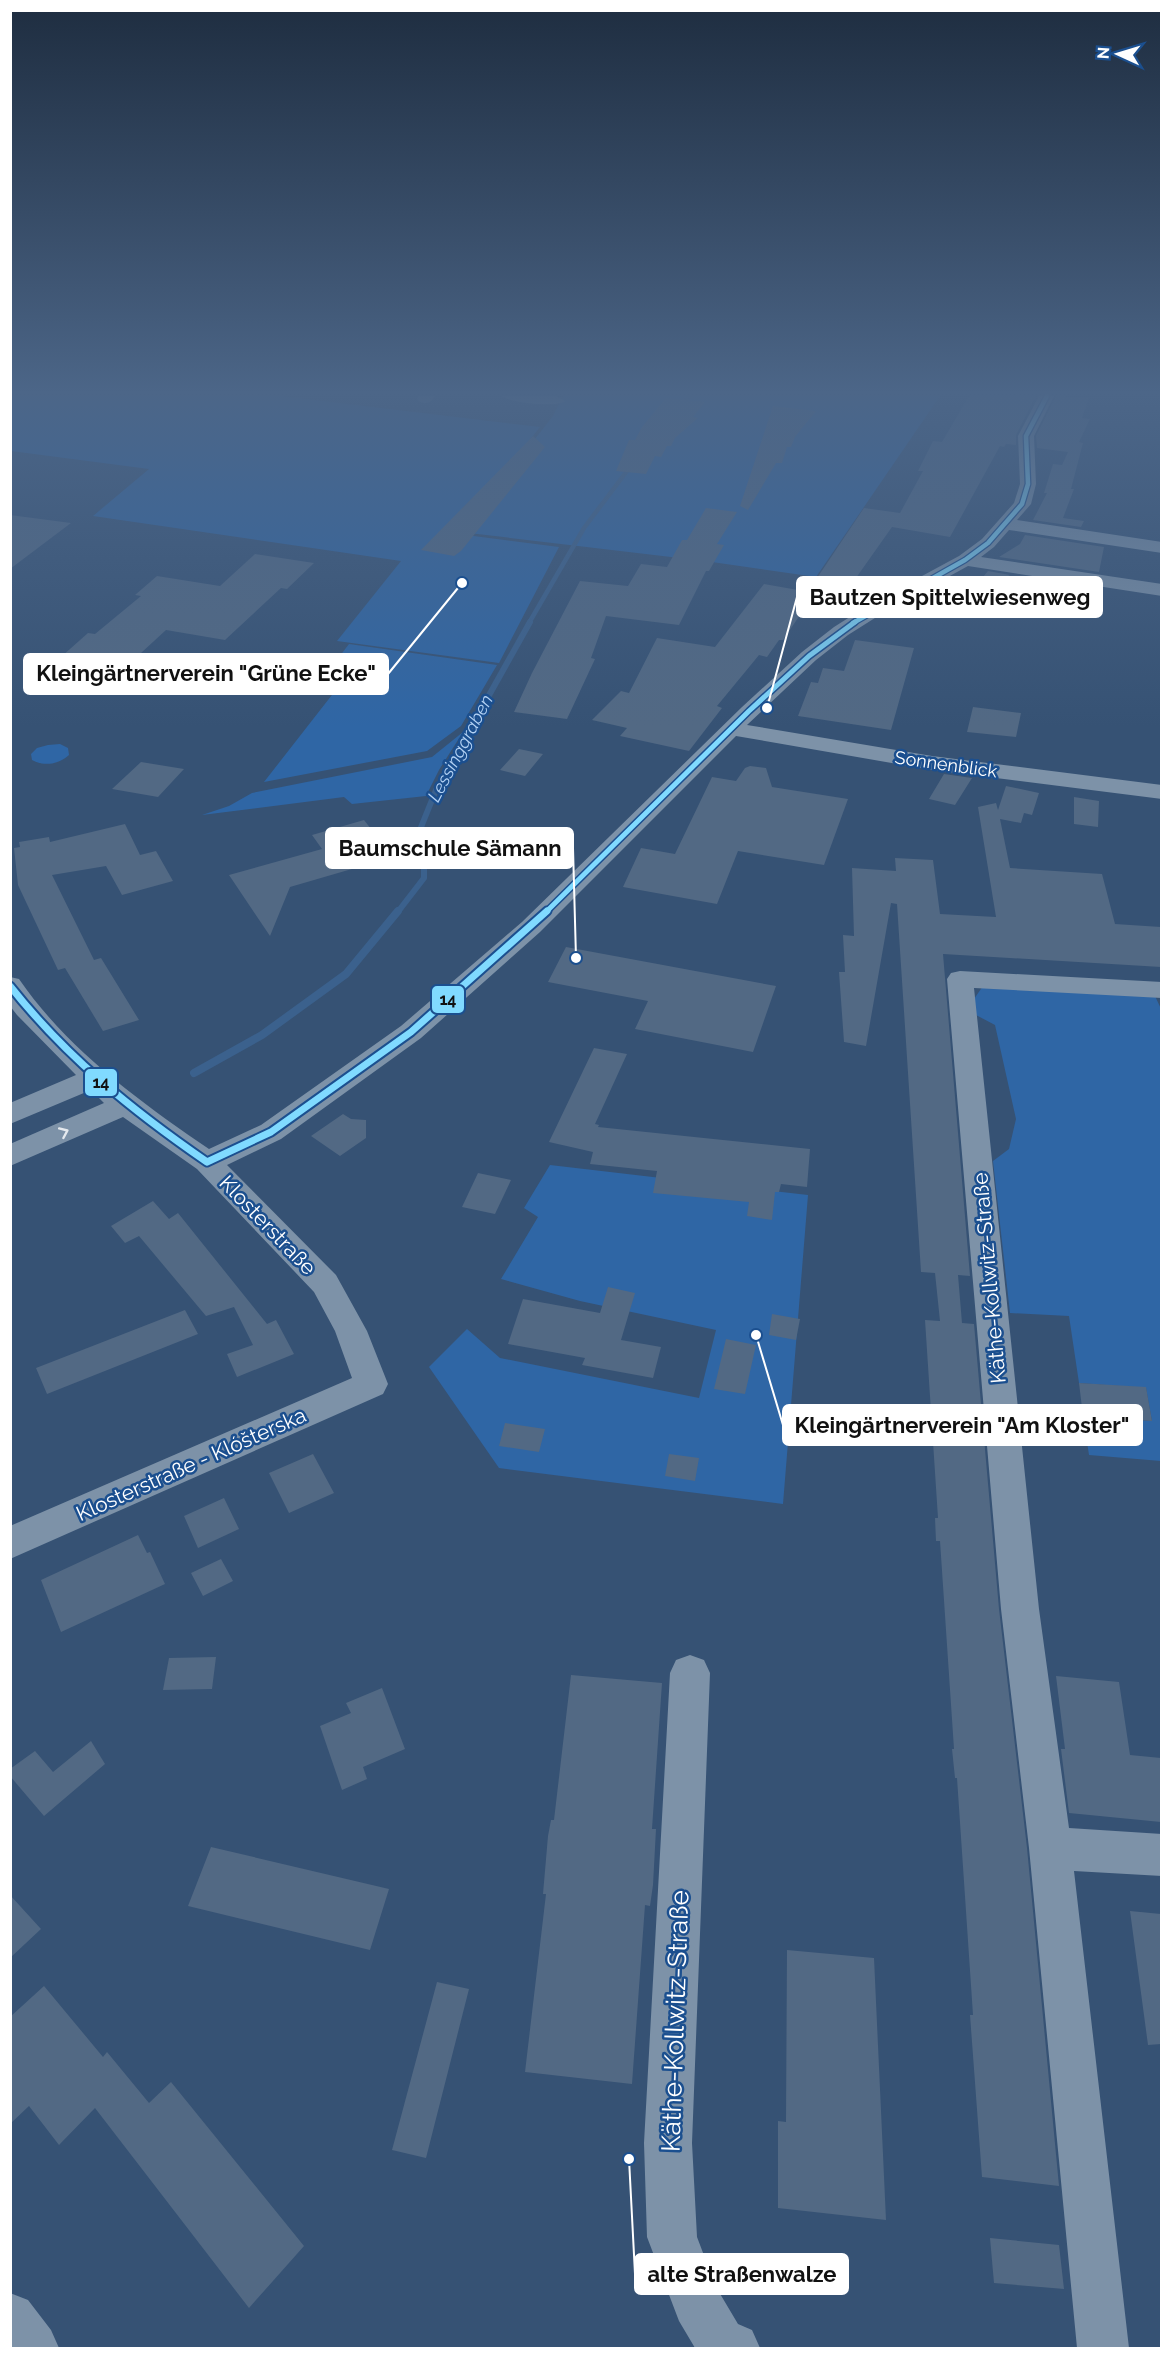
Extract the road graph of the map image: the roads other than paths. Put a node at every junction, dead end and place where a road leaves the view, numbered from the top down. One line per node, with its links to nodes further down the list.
1 (1020, 506): 2 (street)
2 (1006, 524): 3 (street); 4 (street)
3 (1161, 549)
4 (965, 560): 5 (street); 6 (street)
5 (1161, 590)
6 (732, 729): 7 (street, Sonnenblick); 14 (street)
7 (1161, 792)
8 (10, 985): 10 (street, Klosterstraße)
9 (1161, 990): 18 (street, Käthe-Kollwitz-Straße)
10 (94, 1078): 11 (street, Klosterstraße); 12 (street)
11 (125, 1106): 13 (street, one-way to 11); 14 (street, Klosterstraße)
12 (10, 1114)
13 (10, 1156)
14 (207, 1162): 15 (street, Klosterstraße)
15 (371, 1384): 16 (street, Klosterstraße - Klóšterska)
16 (10, 1543)
17 (690, 1673): 22 (street, Käthe-Kollwitz-Straße)
18 (1050, 1848): 19 (street); 23 (street, Käthe-Kollwitz-Straße)
19 (1161, 1855)
20 (10, 2318): 21 (street)
21 (33, 2349)
22 (734, 2349)
23 (1103, 2349)

